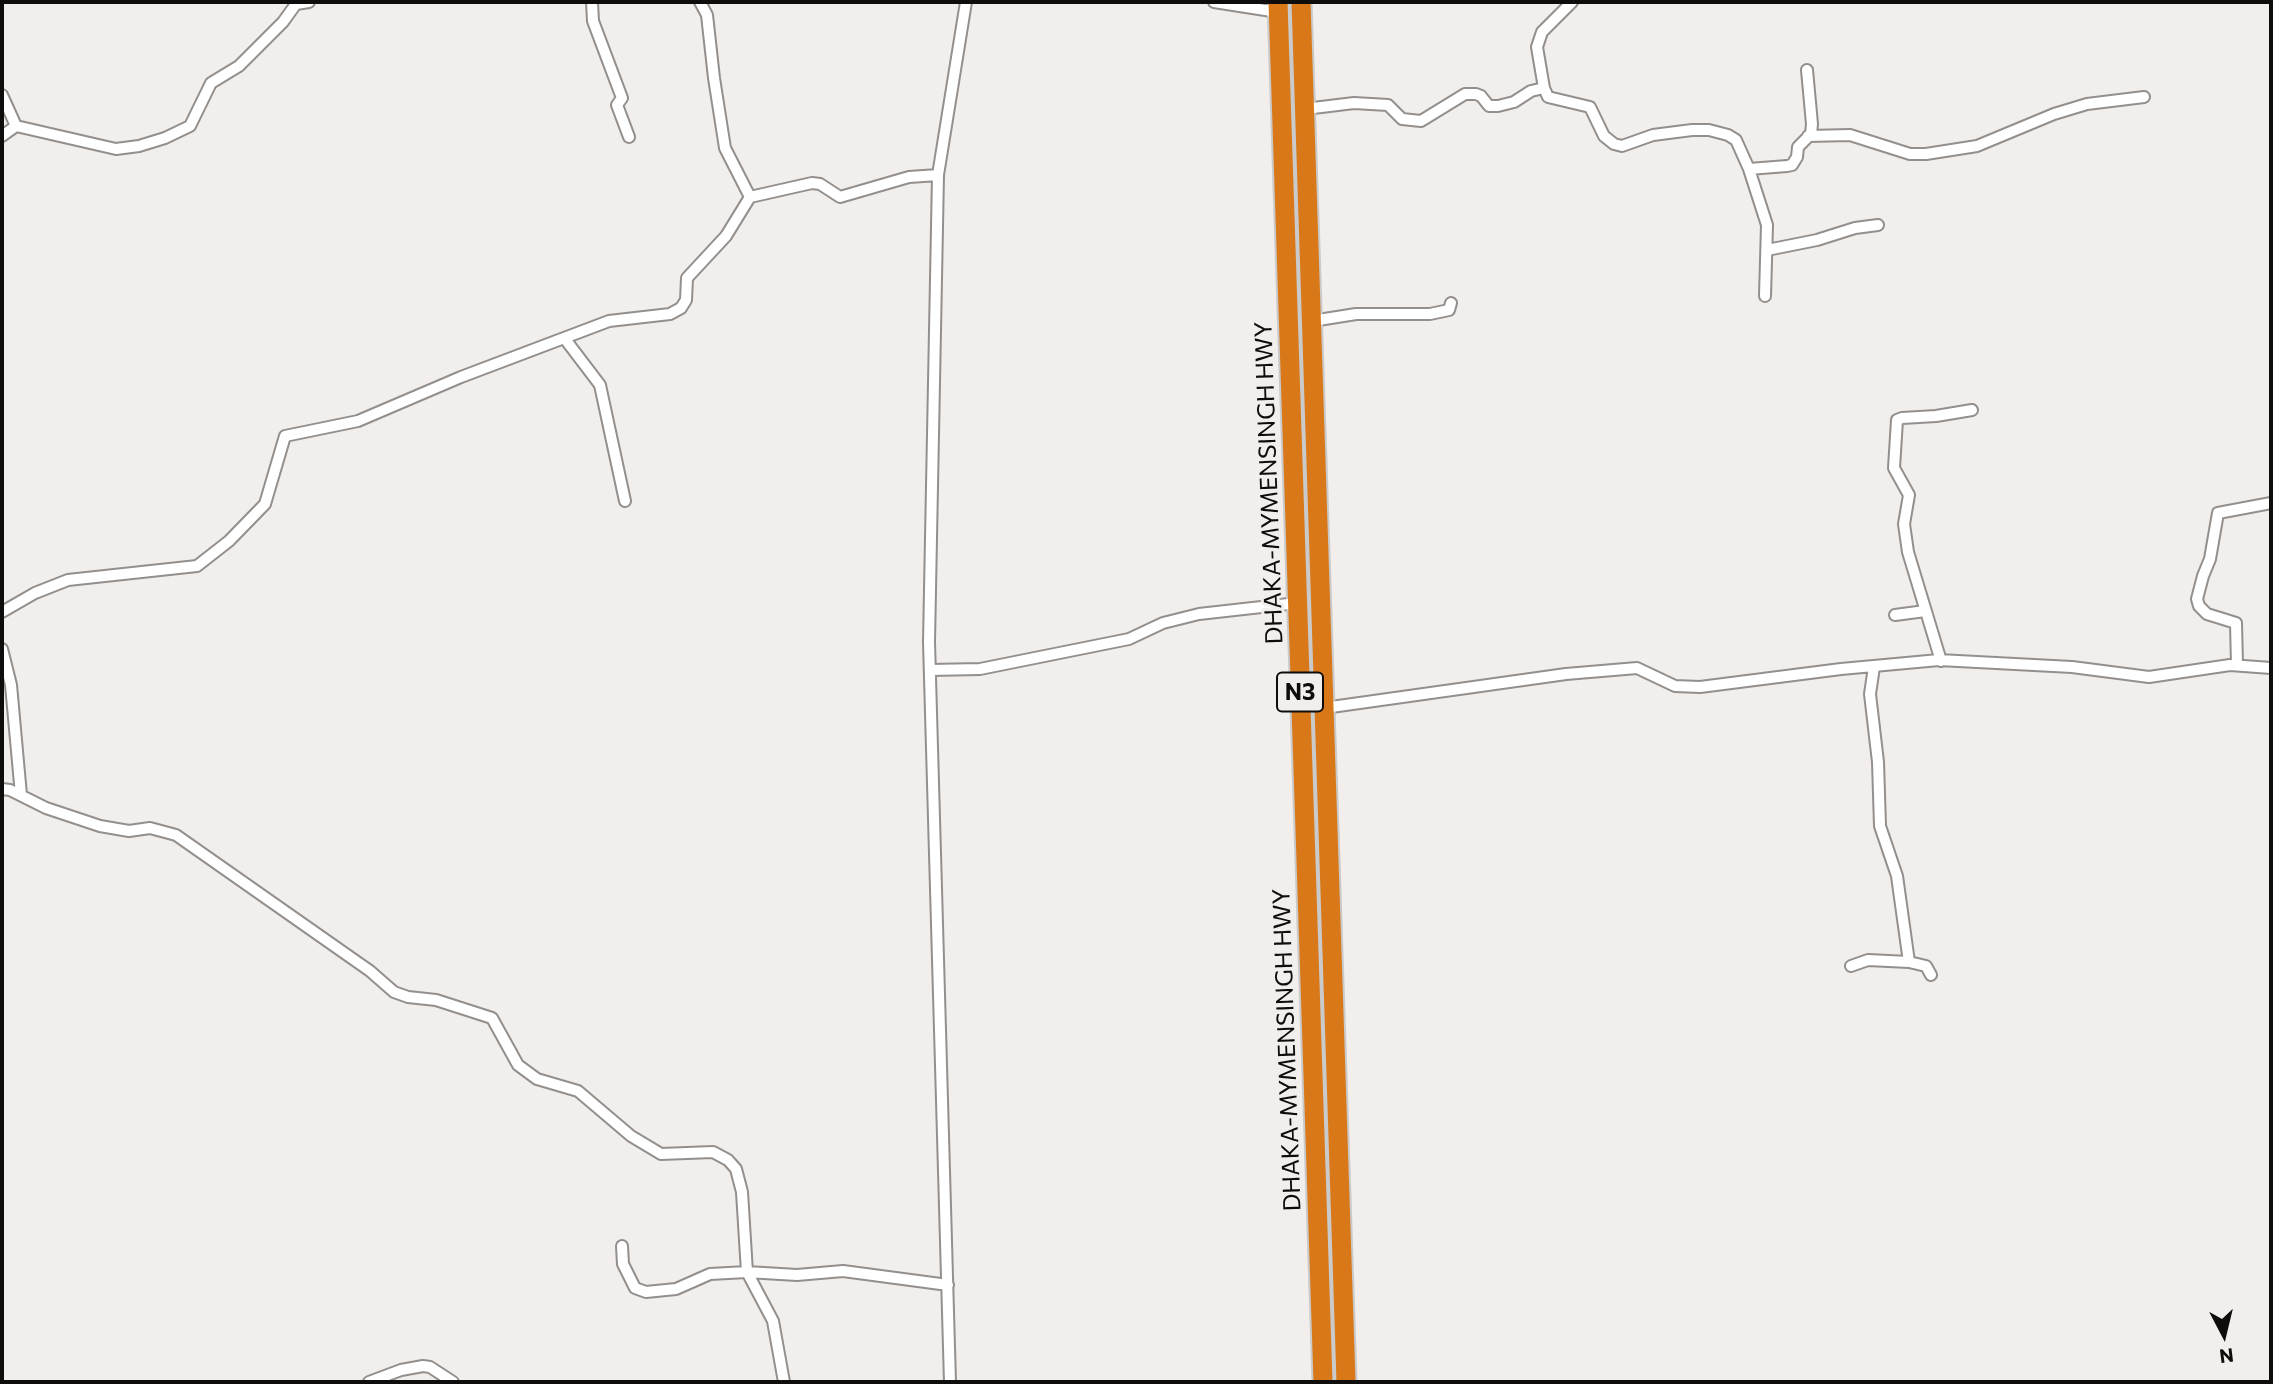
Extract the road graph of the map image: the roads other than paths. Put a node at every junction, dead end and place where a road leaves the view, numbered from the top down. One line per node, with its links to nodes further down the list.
1 (309, 2): 14 (street)
2 (592, 2): 17 (street)
3 (700, 2): 20 (street)
4 (966, 2): 19 (street)
5 (1214, 2): 8 (street)
6 (1301, 2): 13 (highway, DHAKA-MYMENSINGH HWY / N3)
7 (1572, 2): 10 (street)
8 (1278, 7): 30 (highway, DHAKA-MYMENSINGH HWY / N3)
9 (1807, 70): 16 (street)
10 (1544, 88): 13 (street); 18 (street)
11 (2, 95): 14 (street)
12 (2144, 97): 16 (street)
13 (1305, 109): 25 (highway, DHAKA-MYMENSINGH HWY / N3)
14 (16, 127): 15 (street)
15 (2, 136)
16 (1808, 136): 18 (street)
17 (629, 137)
18 (1749, 169): 22 (street)
19 (938, 175): 20 (street); 39 (street)
20 (750, 197): 26 (street)
21 (1878, 225): 22 (street)
22 (1767, 250): 23 (street)
23 (1765, 296)
24 (1451, 303): 25 (street)
25 (1312, 321): 40 (highway, DHAKA-MYMENSINGH HWY / N3)
26 (565, 339): 28 (street); 32 (street)
27 (1972, 410): 31 (street)
28 (625, 501)
29 (2271, 502): 36 (street)
30 (1297, 603): 39 (street); 53 (highway, DHAKA-MYMENSINGH HWY / N3)
31 (1925, 611): 33 (street); 35 (street)
32 (2, 612)
33 (1895, 615)
34 (2, 649): 42 (street)
35 (1941, 661): 36 (street); 37 (street)
36 (2236, 665): 38 (street)
37 (1874, 667): 40 (street); 43 (street)
38 (2271, 668)
39 (930, 670): 48 (street)
40 (1324, 708): 54 (highway, DHAKA-MYMENSINGH HWY / N3)
41 (2, 789): 42 (street)
42 (21, 795): 47 (street)
43 (1909, 962): 44 (street); 45 (street)
44 (1851, 966)
45 (1931, 975)
46 (622, 1246): 47 (street)
47 (747, 1272): 48 (street); 51 (street)
48 (948, 1284): 52 (street)
49 (369, 1382): 50 (street)
50 (453, 1382)
51 (784, 1382)
52 (950, 1382)
53 (1323, 1382)
54 (1346, 1382)

